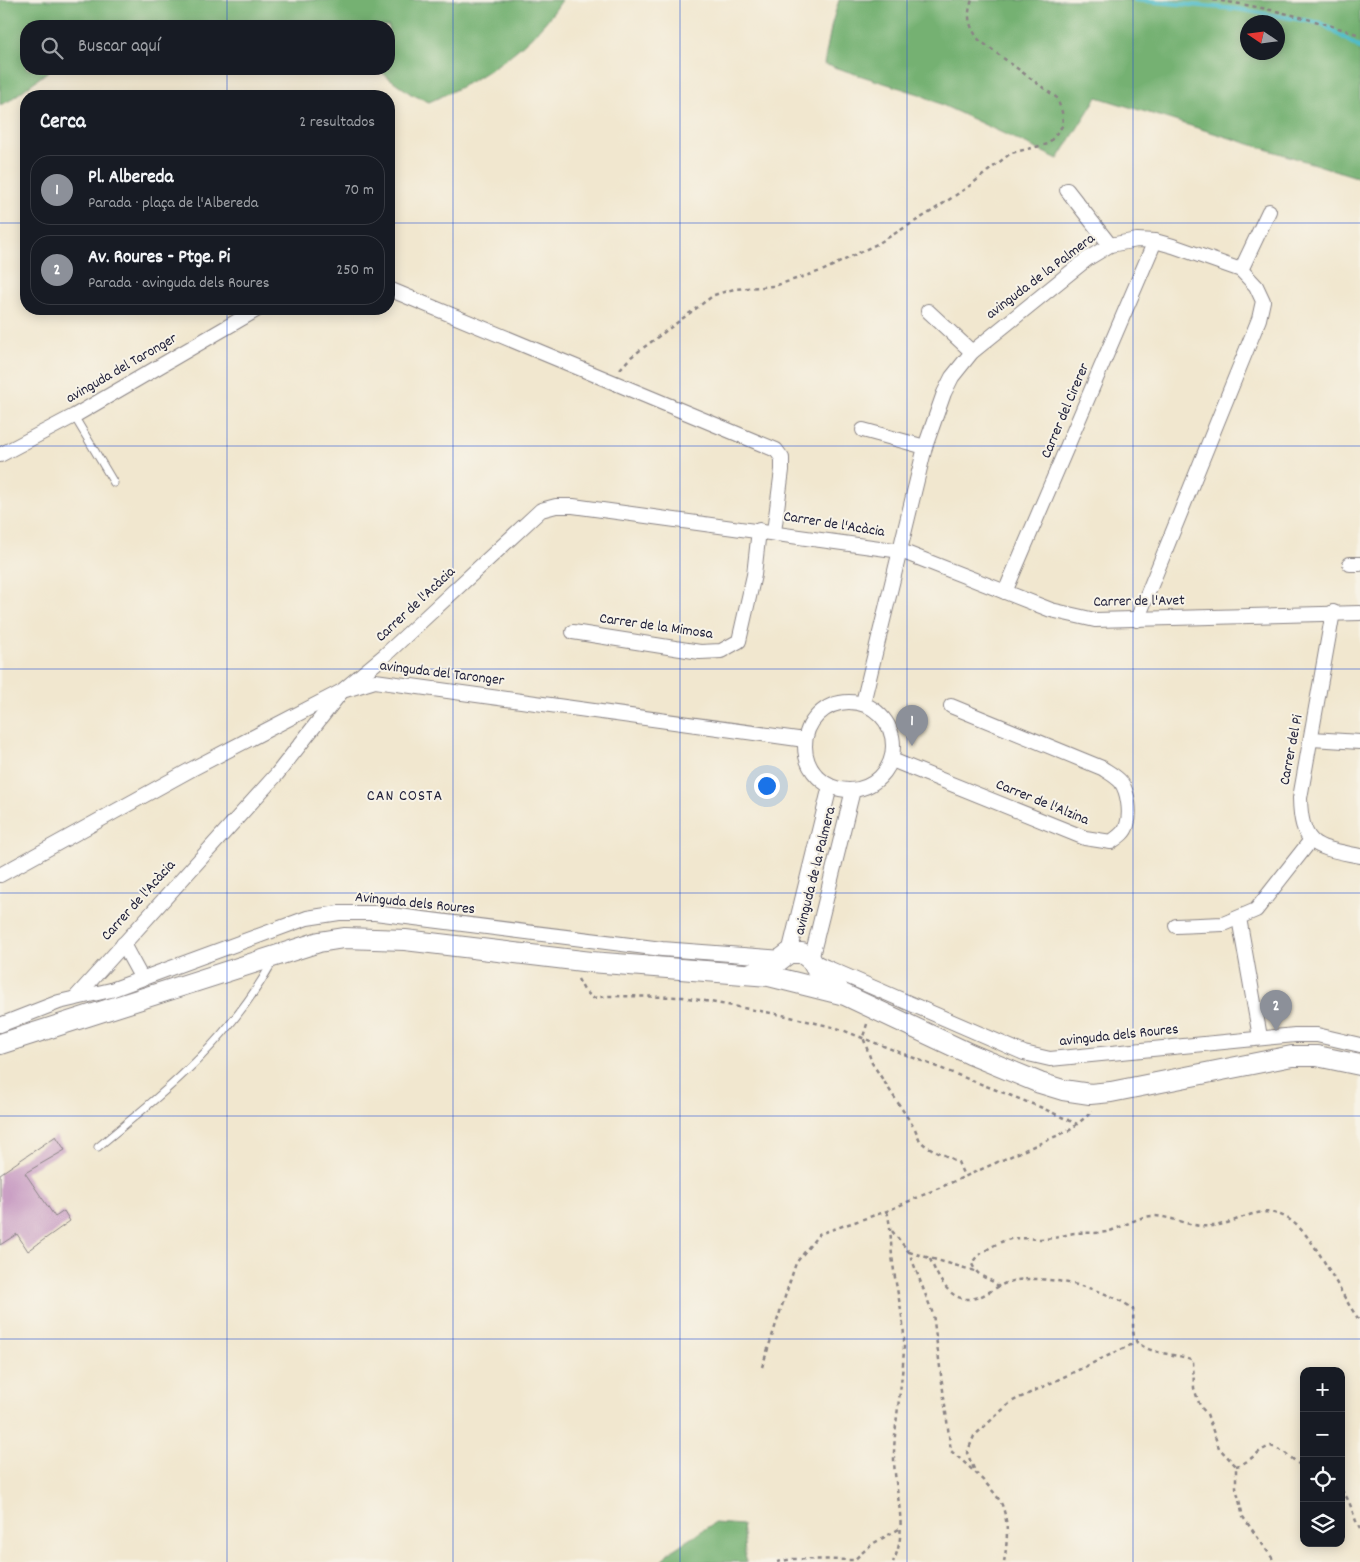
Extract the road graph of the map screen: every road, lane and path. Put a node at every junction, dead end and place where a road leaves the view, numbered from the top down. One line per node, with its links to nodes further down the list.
1 (972, 0): 13 (path)
2 (1213, 0): 3 (path)
3 (1360, 35)
4 (1067, 190): 7 (street)
5 (1268, 211): 8 (street)
6 (1155, 241): 7 (street, avinguda de la Palmera); 8 (street, avinguda de la Palmera); 22 (street, Carrer del Cirerer)
7 (1110, 245): 12 (street, avinguda de la Palmera)
8 (1241, 270): 25 (street)
9 (395, 291): 13 (street)
10 (928, 312): 12 (street)
11 (248, 315): 14 (street, avinguda del Taronger)
12 (972, 352): 16 (street, avinguda de la Palmera)
13 (611, 380): 20 (street)
14 (74, 416): 17 (street, avinguda del Taronger); 18 (lane)
15 (863, 430): 16 (street)
16 (926, 447): 21 (street, avinguda de la Palmera)
17 (0, 455)
18 (114, 483)
19 (758, 530): 20 (street, Carrer de l'Acàcia); 26 (street, Carrer de la Mimosa); 27 (street, Carrer de l'Acàcia)
20 (774, 532): 21 (street, Carrer de l'Acàcia)
21 (901, 551): 22 (street, Carrer de l'Avet); 28 (street, avinguda de la Palmera)
22 (1005, 592): 25 (street, Carrer de l'Avet)
23 (1333, 612): 24 (street, Carrer de l'Avet); 25 (street, Carrer de l'Avet); 30 (street, Carrer del Pi)
24 (1360, 613)
25 (1137, 620)
26 (574, 632)
27 (342, 691): 31 (street, avinguda del Taronger); 38 (street, avinguda del Taronger); 41 (street, Carrer de l'Acàcia)
28 (863, 703): 31 (street); 33 (street)
29 (951, 706): 33 (street, Carrer de l'Alzina)
30 (1312, 739): 32 (street); 36 (street, Carrer del Pi)
31 (805, 740): 34 (street)
32 (1360, 742)
33 (892, 760): 35 (street)
34 (830, 786): 35 (street); 43 (street, avinguda de la Palmera)
35 (853, 790): 45 (street, avinguda de la Palmera)
36 (1311, 840): 37 (street); 39 (street)
37 (1360, 856)
38 (0, 875)
39 (1239, 918): 40 (street); 54 (street)
40 (1176, 926)
41 (123, 944): 47 (street); 50 (street, Carrer de l'Acàcia)
42 (278, 954): 44 (street); 55 (street); 60 (lane)
43 (787, 955): 45 (street); 46 (street); 47 (street, Avinguda dels Roures); 48 (street)
44 (576, 960): 46 (street); 53 (path)
45 (811, 960): 48 (street); 49 (street); 54 (street, avinguda dels Roures)
46 (750, 973): 48 (street)
47 (141, 977): 50 (street, Avinguda dels Roures)
48 (793, 980): 49 (street)
49 (845, 995): 51 (street)
50 (75, 998): 52 (street, Avinguda dels Roures)
51 (876, 1010): 53 (path); 58 (street)
52 (0, 1024)
53 (863, 1037): 59 (path); 61 (path)
54 (1260, 1037): 56 (street, avinguda dels Roures)
55 (0, 1044)
56 (1360, 1045)
57 (1360, 1065): 58 (street)
58 (1111, 1092): 59 (path)
59 (1078, 1124): 61 (path)
60 (98, 1147)
61 (964, 1176): 62 (path)
62 (887, 1211): 63 (path); 70 (path)
63 (892, 1231): 64 (path); 75 (path)
64 (909, 1252): 65 (path); 73 (path)
65 (930, 1260): 66 (path); 67 (path)
66 (975, 1271): 67 (path); 68 (path)
67 (999, 1287): 69 (path)
68 (1360, 1321)
69 (1137, 1342): 72 (path); 73 (path)
70 (762, 1367)
71 (1300, 1465): 72 (path)
72 (1236, 1466): 80 (path)
73 (975, 1470): 79 (path)
74 (1345, 1494): 76 (path)
75 (901, 1528): 77 (path); 78 (path)
76 (1360, 1529)
77 (777, 1562)
78 (893, 1562)
79 (1004, 1562)
80 (1275, 1562)

